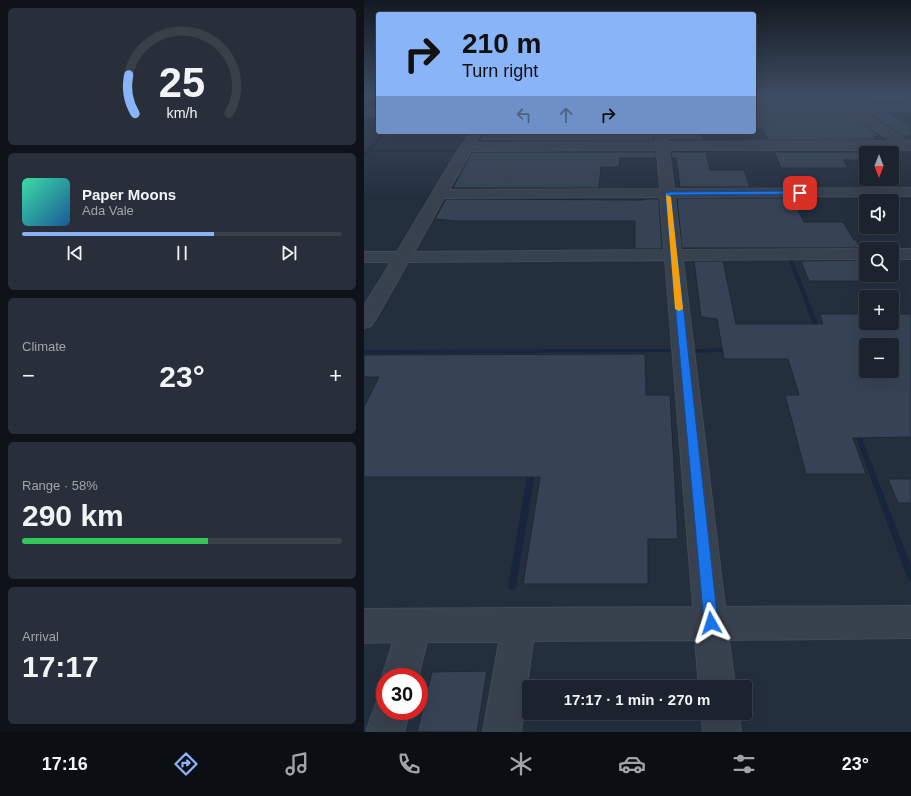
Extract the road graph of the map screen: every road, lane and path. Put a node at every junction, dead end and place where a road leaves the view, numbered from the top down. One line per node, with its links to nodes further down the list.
1 (881, 129): 6 (street)
2 (474, 134): 4 (street)
3 (661, 134): 5 (street)
4 (466, 147): 5 (street); 9 (street)
5 (663, 147): 6 (street); 8 (street)
6 (909, 147)
7 (911, 192): 8 (street)
8 (668, 193): 9 (street); 13 (street)
9 (439, 194): 14 (street)
10 (859, 254): 13 (street)
11 (899, 254): 12 (street)
12 (911, 254)
13 (674, 255): 14 (street); 18 (street)
14 (402, 256): 15 (street); 16 (street)
15 (364, 257)
16 (364, 322)
17 (911, 622): 18 (street)
18 (711, 623): 19 (street); 23 (street)
19 (518, 624): 21 (street); 27 (street)
20 (364, 626): 21 (street)
21 (415, 626): 22 (street)
22 (403, 668)
23 (716, 680)
24 (388, 720): 26 (street)
25 (721, 720): 28 (street)
26 (385, 732)
27 (502, 732)
28 (722, 732)

